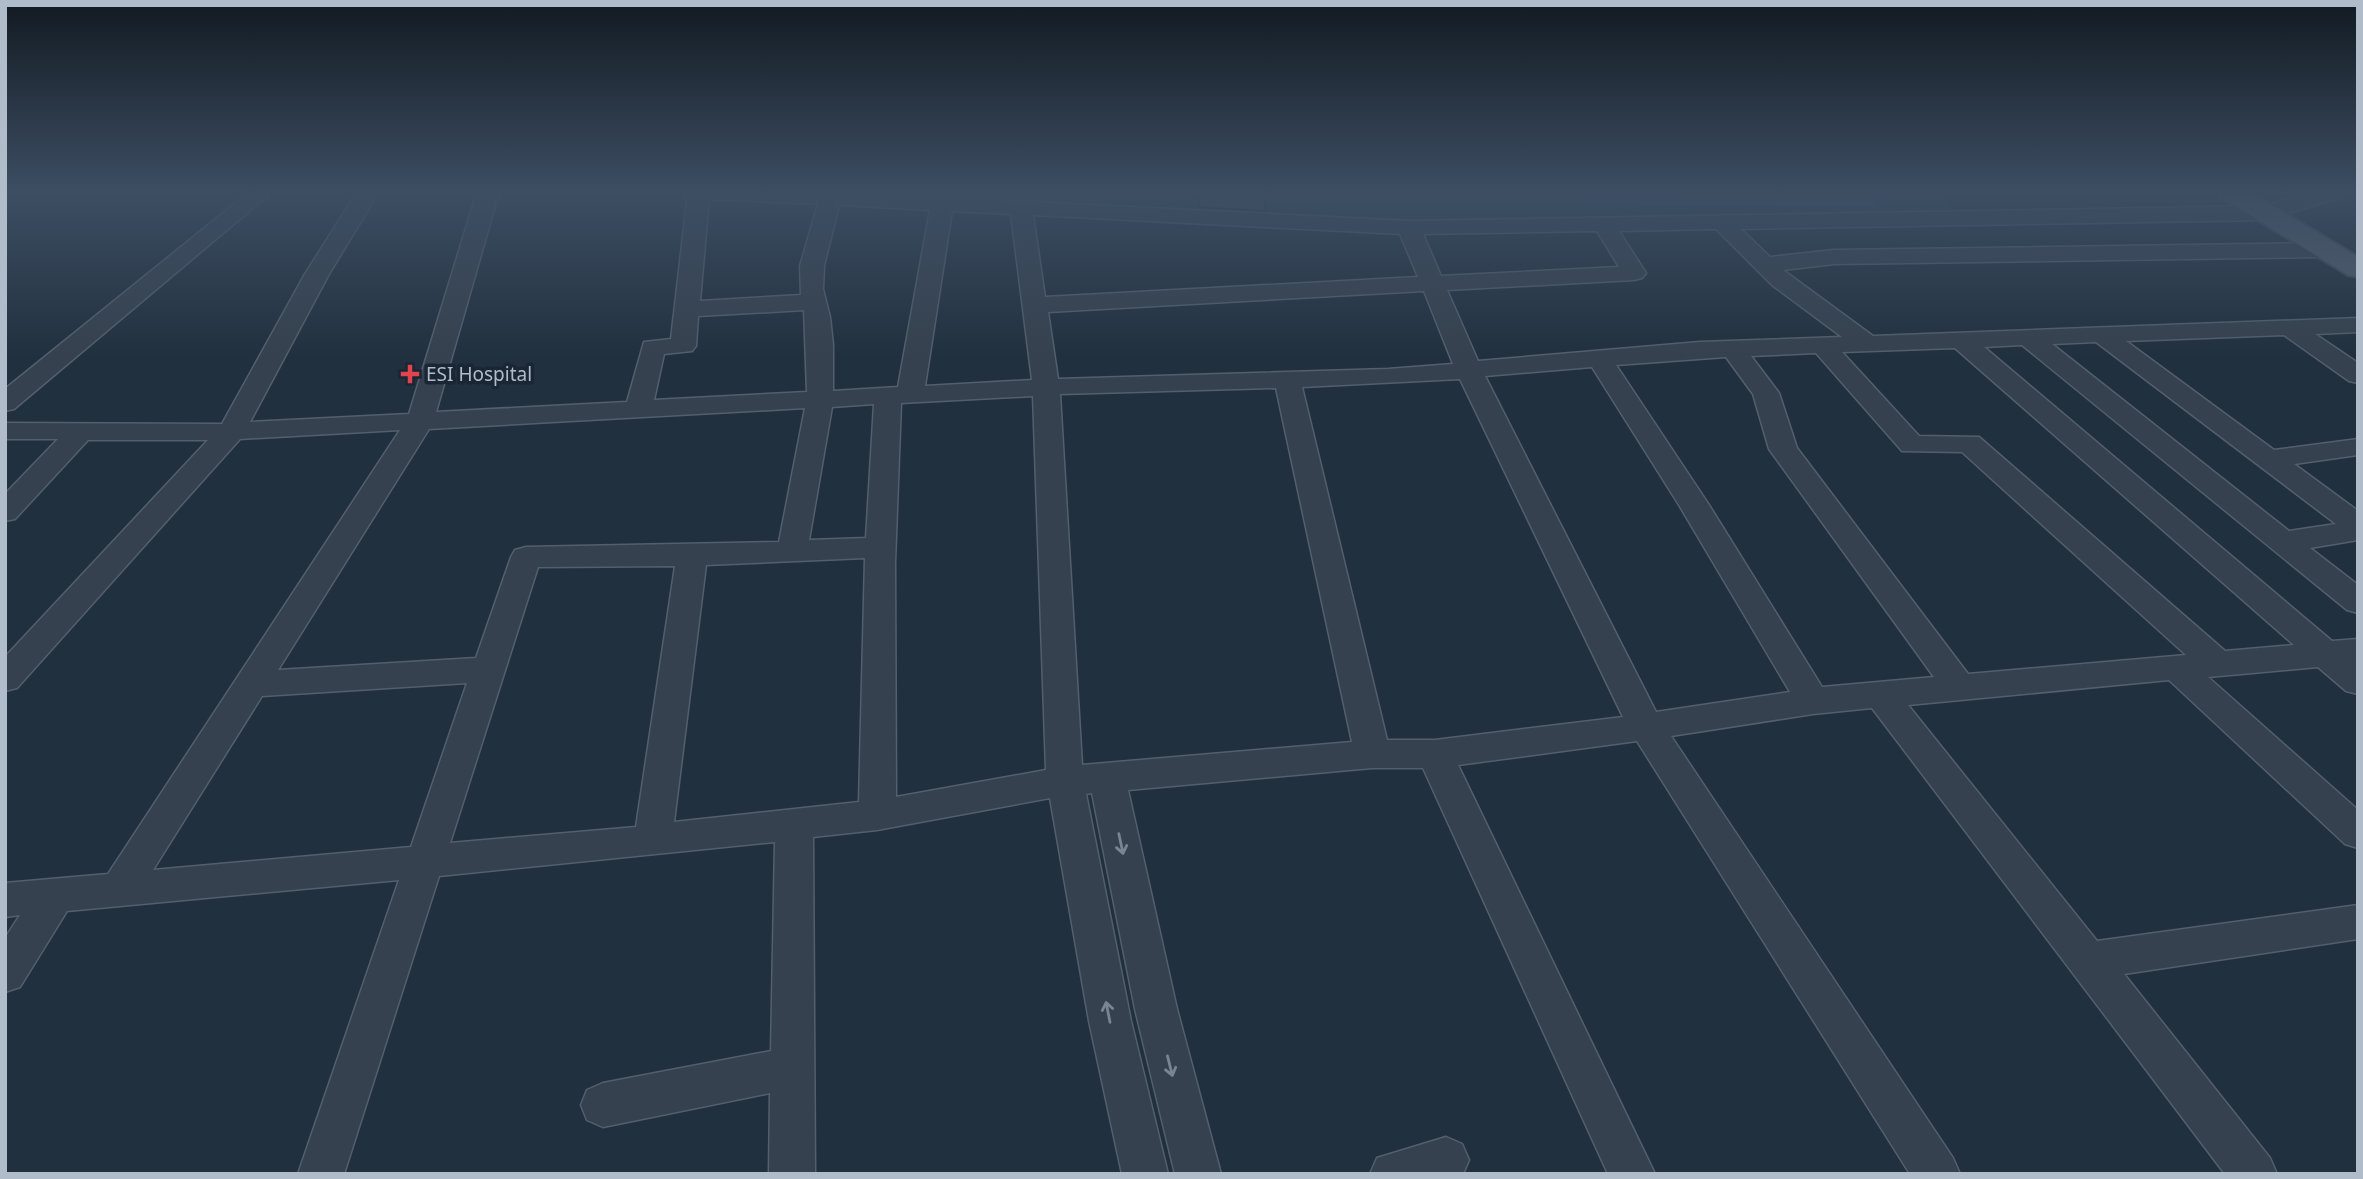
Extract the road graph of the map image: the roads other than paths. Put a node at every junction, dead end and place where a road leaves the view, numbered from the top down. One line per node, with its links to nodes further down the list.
1 (195, 247): 34 (street)
2 (334, 247): 39 (street)
3 (472, 247): 36 (street)
4 (693, 247): 18 (street)
5 (816, 247): 16 (street)
6 (932, 247): 32 (street)
7 (1026, 247): 17 (street)
8 (1418, 247): 15 (street)
9 (1618, 247): 15 (street)
10 (1747, 247): 13 (street)
11 (2323, 247): 12 (main road)
12 (2327, 250): 13 (street); 14 (main road)
13 (1765, 265): 24 (street)
14 (2358, 269)
15 (1435, 284): 17 (street); 28 (street)
16 (814, 302): 18 (street); 33 (street)
17 (1034, 305): 31 (street)
18 (686, 309): 35 (street)
19 (2358, 325): 20 (street)
20 (2291, 329): 21 (street); 29 (street)
21 (2103, 336): 22 (street); 41 (street)
22 (2031, 339): 23 (street); 44 (street)
23 (1962, 341): 24 (street); 49 (street)
24 (1868, 344): 25 (street)
25 (1823, 346): 26 (street); 50 (street)
26 (1733, 349): 27 (street); 56 (street)
27 (1600, 360): 28 (street); 58 (street)
28 (1469, 370): 30 (street); 59 (street)
29 (2358, 375)
30 (1287, 380): 31 (street); 60 (street)
31 (1046, 387): 32 (street); 63 (street)
32 (899, 395): 33 (street); 45 (street)
33 (820, 398): 35 (street); 46 (street)
34 (5, 403)
35 (639, 409): 36 (street)
36 (420, 421): 39 (street); 55 (street)
37 (5, 431): 38 (street)
38 (80, 431): 39 (street); 42 (street)
39 (232, 431): 53 (street)
40 (2358, 447): 41 (street)
41 (2268, 459): 43 (street)
42 (5, 512)
43 (2358, 528): 44 (street)
44 (2284, 542): 48 (street)
45 (881, 547): 46 (street); 64 (street)
46 (792, 551): 47 (street)
47 (692, 556): 52 (street); 67 (street)
48 (2358, 602)
49 (2341, 652): 50 (street); 54 (street)
50 (2218, 664): 51 (street)
51 (2177, 668): 56 (street); 66 (street)
52 (489, 669): 55 (street); 68 (street)
53 (5, 679)
54 (2358, 682)
55 (251, 684): 69 (street)
56 (1959, 687): 57 (street)
57 (1881, 695): 58 (street); 73 (street)
58 (1813, 701): 59 (street)
59 (1646, 727): 61 (street); 84 (street)
60 (1373, 754): 61 (street); 62 (street)
61 (1435, 754): 83 (street)
62 (1107, 777): 63 (street); 81 (street, one-way to 81)
63 (1065, 781): 64 (street); 80 (street, one-way to 63)
64 (877, 816): 65 (street)
65 (794, 824): 67 (street); 75 (street)
66 (2358, 833)
67 (653, 839): 68 (street)
68 (426, 862): 69 (street); 78 (street)
69 (119, 890): 70 (street)
70 (55, 896): 71 (street); 74 (street)
71 (5, 900)
72 (2358, 922): 73 (street)
73 (2088, 961): 85 (street)
74 (5, 975)
75 (792, 1068): 76 (street); 79 (street)
76 (603, 1105)
77 (1447, 1160): 82 (street)
78 (321, 1174)
79 (792, 1174)
80 (1145, 1174)
81 (1198, 1174)
82 (1393, 1174)
83 (1632, 1174)
84 (1937, 1174)
85 (2254, 1174)

